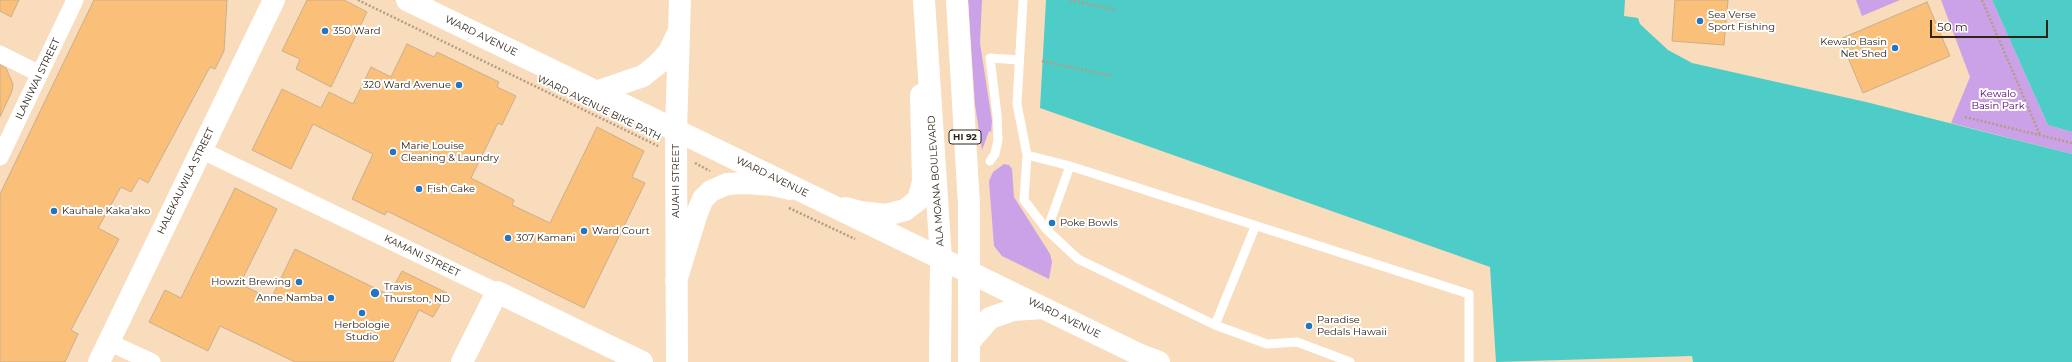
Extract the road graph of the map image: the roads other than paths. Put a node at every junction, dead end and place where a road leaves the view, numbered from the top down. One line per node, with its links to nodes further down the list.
1 (75, 0): 11 (street, ILANIWAI STREET)
2 (274, 0): 14 (street, HALEKAUWILA STREET)
3 (406, 0): 12 (street, WARD AVENUE)
4 (680, 0): 8 (street, AUAHI STREET)
5 (924, 0): 19 (street); 22 (street, ALA MOANA BOULEVARD)
6 (957, 0): 23 (street, HI 92)
7 (1023, 0): 10 (lane)
8 (679, 32): 12 (street); 13 (street, AUAHI STREET)
9 (0, 54): 11 (street)
10 (1019, 60): 15 (lane); 17 (lane)
11 (40, 74): 16 (street, ILANIWAI STREET)
12 (596, 92): 13 (street, WARD AVENUE)
13 (676, 131): 19 (street, WARD AVENUE); 24 (street, AUAHI STREET)
14 (201, 150): 25 (street, KAMANI STREET); 28 (street, HALEKAUWILA STREET)
15 (1027, 155): 18 (lane); 21 (lane)
16 (0, 157)
17 (990, 161)
18 (1070, 166): 20 (lane); 21 (lane)
19 (815, 198): 22 (street, WARD AVENUE); 24 (street)
20 (1255, 227): 27 (lane); 39 (lane)
21 (1047, 230): 27 (lane)
22 (941, 259): 23 (street, WARD AVENUE); 36 (street, ALA MOANA BOULEVARD)
23 (971, 273): 26 (street, WARD AVENUE); 29 (street, HI 92)
24 (676, 281): 35 (street, AUAHI STREET)
25 (497, 292): 33 (street); 34 (street, KAMANI STREET)
26 (1043, 308): 29 (street); 30 (street, WARD AVENUE)
27 (1216, 325): 38 (lane)
28 (108, 342): 31 (street, HALEKAUWILA STREET); 32 (street)
29 (969, 352)
30 (1143, 358): 37 (street, WARD AVENUE)
31 (99, 362)
32 (152, 362)
33 (462, 362)
34 (642, 362)
35 (677, 362)
36 (940, 362)
37 (1159, 362)
38 (1350, 362)
39 (1470, 362)

